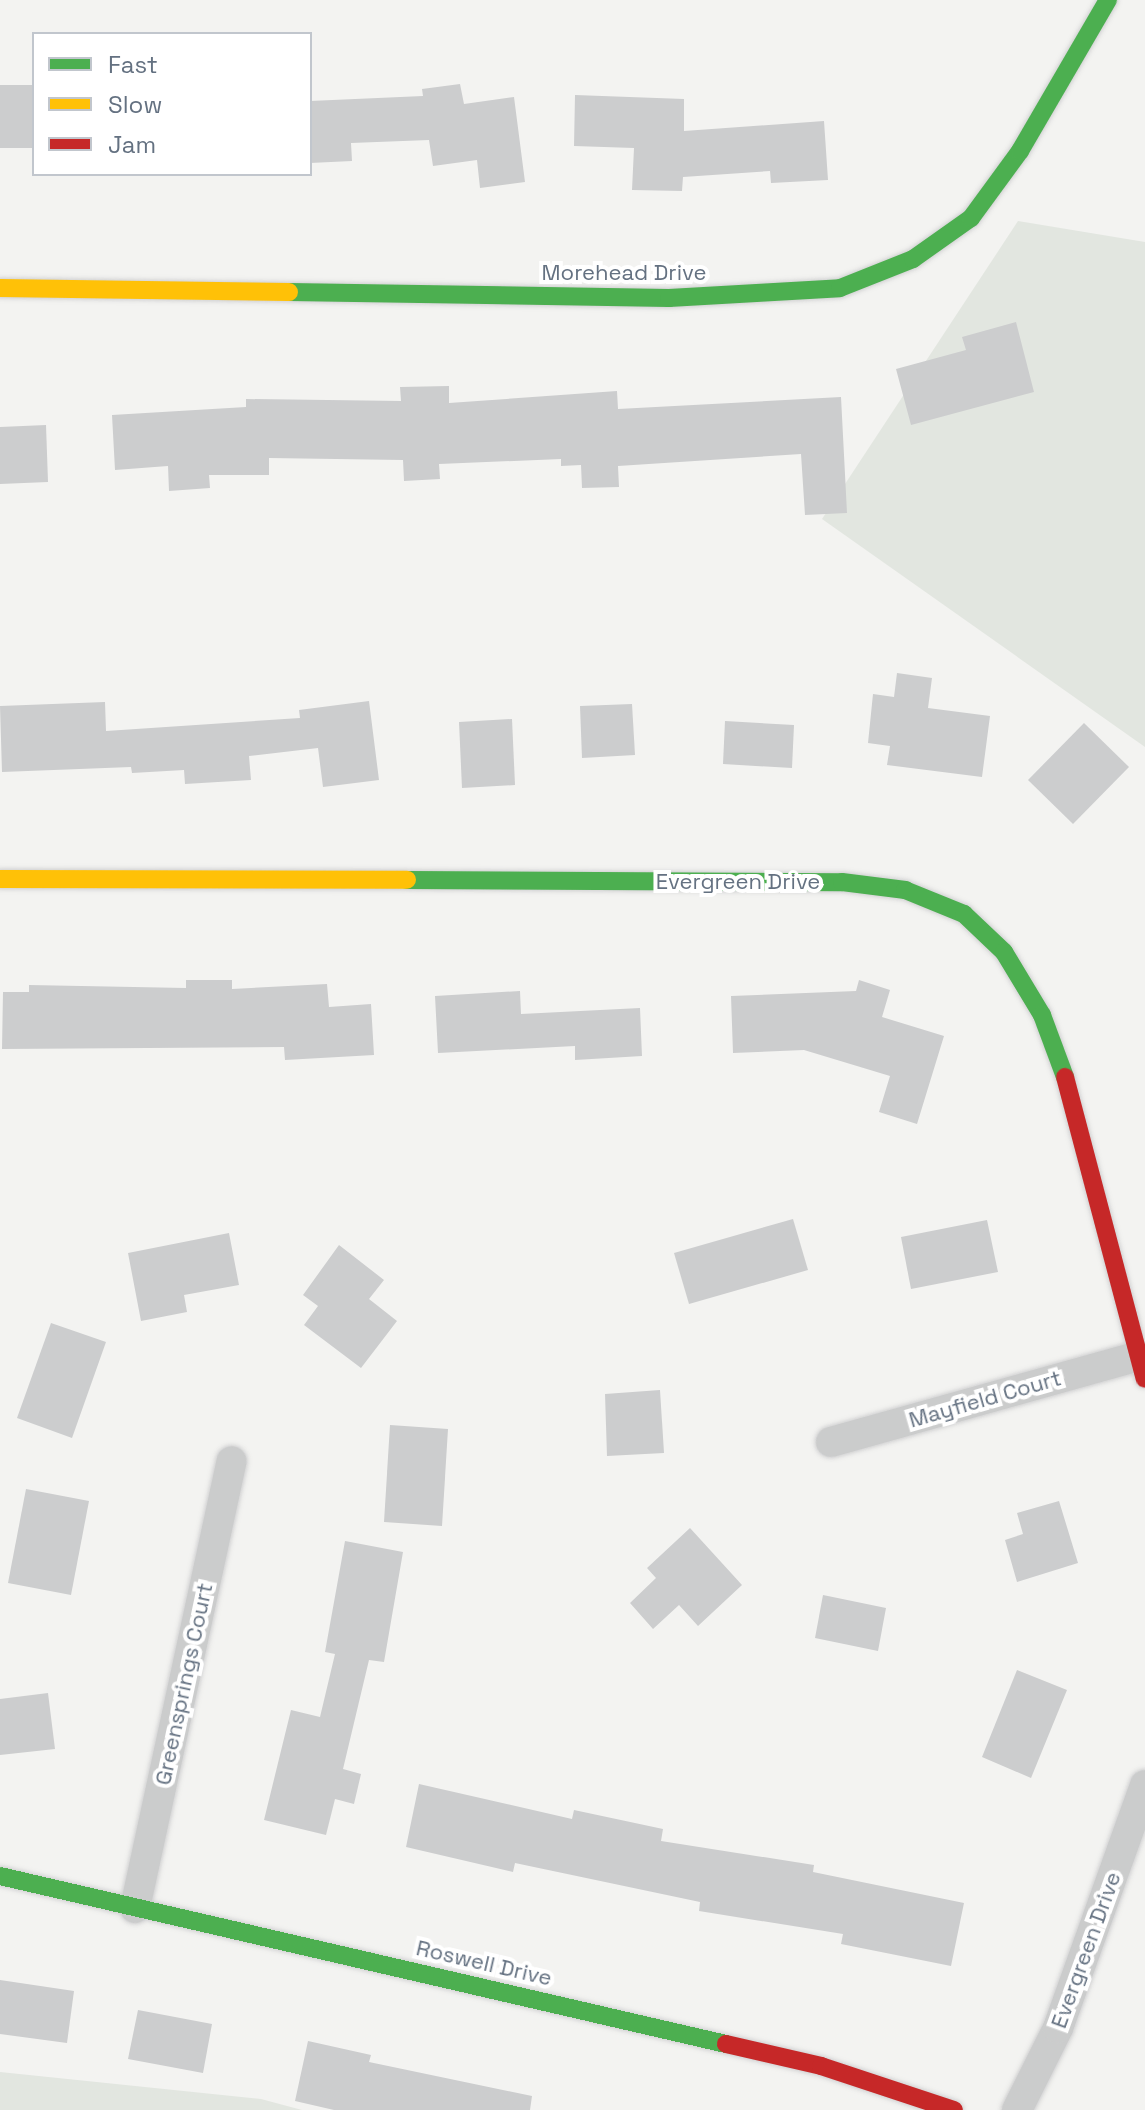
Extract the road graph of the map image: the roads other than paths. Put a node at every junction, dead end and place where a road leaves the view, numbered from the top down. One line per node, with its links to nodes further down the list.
1 (1108, 0): 2 (street, Morehead Drive)
2 (0, 288)
3 (0, 879): 4 (street, Evergreen Drive)
4 (1142, 1368): 5 (street, Mayfield Court)
5 (831, 1442)
6 (232, 1461): 9 (street, Greensprings Court)
7 (1145, 1785): 11 (street, Evergreen Drive)
8 (0, 1876): 9 (street, Roswell Drive)
9 (135, 1908): 10 (street, Roswell Drive)
10 (954, 2110)
11 (1017, 2110)

